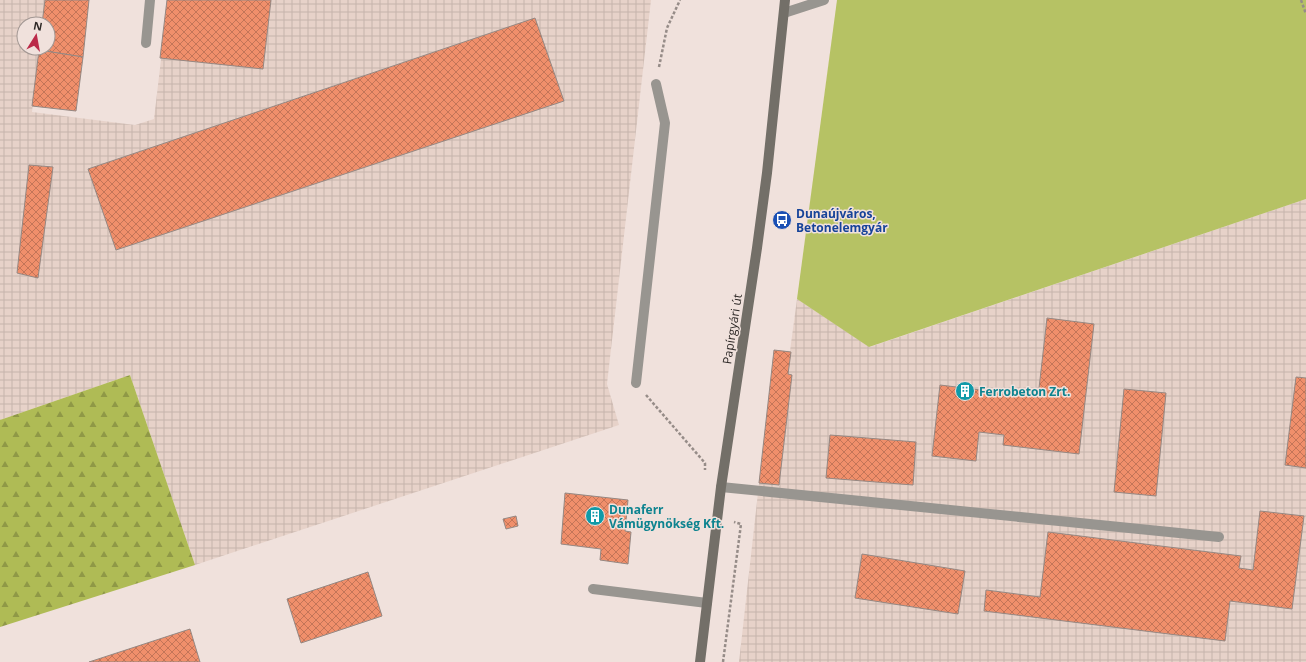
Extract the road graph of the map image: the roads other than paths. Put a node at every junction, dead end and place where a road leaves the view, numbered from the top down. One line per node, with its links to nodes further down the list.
1 (150, 0): 5 (lane)
2 (785, 0): 4 (street, Papírgyári út)
3 (824, 0): 4 (lane)
4 (784, 13): 8 (street, Papírgyári út)
5 (146, 44)
6 (656, 84): 7 (lane)
7 (636, 383)
8 (721, 487): 9 (lane); 11 (street, Papírgyári út)
9 (1219, 537)
10 (593, 588): 11 (lane)
11 (707, 603): 12 (street, Papírgyári út)
12 (700, 662)

